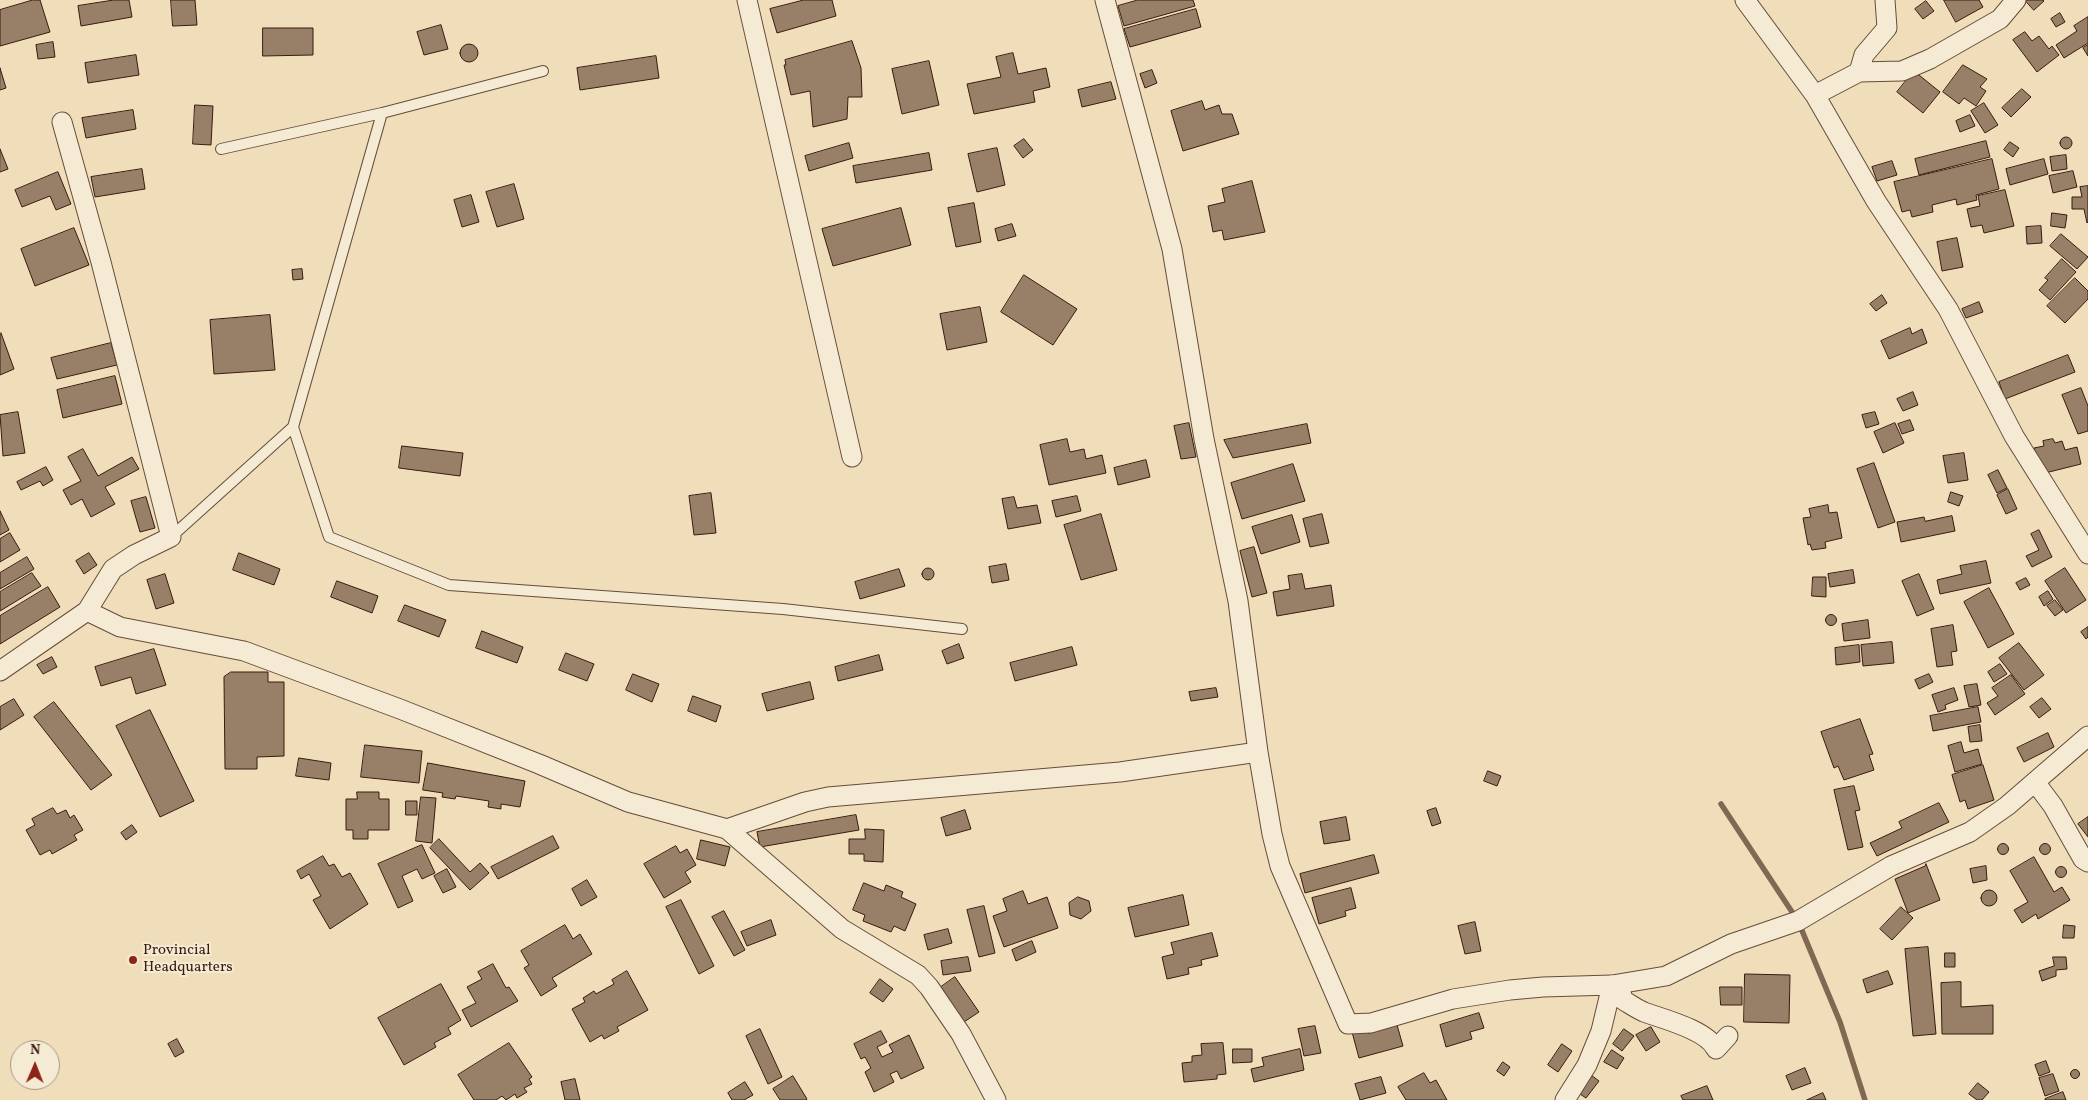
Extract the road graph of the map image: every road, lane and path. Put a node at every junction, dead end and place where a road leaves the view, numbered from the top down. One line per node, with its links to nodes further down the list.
1 (747, 0): 13 (street)
2 (1105, 0): 20 (street)
3 (1744, 0): 8 (street)
4 (1885, 0): 7 (street)
5 (2016, 0): 7 (street)
6 (543, 70): 9 (lane)
7 (1859, 72): 8 (street)
8 (1815, 95): 15 (street)
9 (382, 112): 11 (lane); 12 (lane)
10 (62, 122): 14 (street)
11 (221, 149)
12 (293, 428): 14 (lane); 17 (lane)
13 (852, 457)
14 (171, 537): 16 (street)
15 (2088, 554)
16 (87, 610): 18 (street); 22 (street)
17 (962, 629)
18 (0, 671)
19 (2088, 736): 21 (street)
20 (1258, 752): 22 (street); 24 (street)
21 (2035, 782): 23 (street); 24 (street)
22 (727, 829): 26 (street)
23 (2088, 862)
24 (1616, 985): 25 (street); 27 (street)
25 (1728, 1036)
26 (996, 1100)
27 (1565, 1100)

